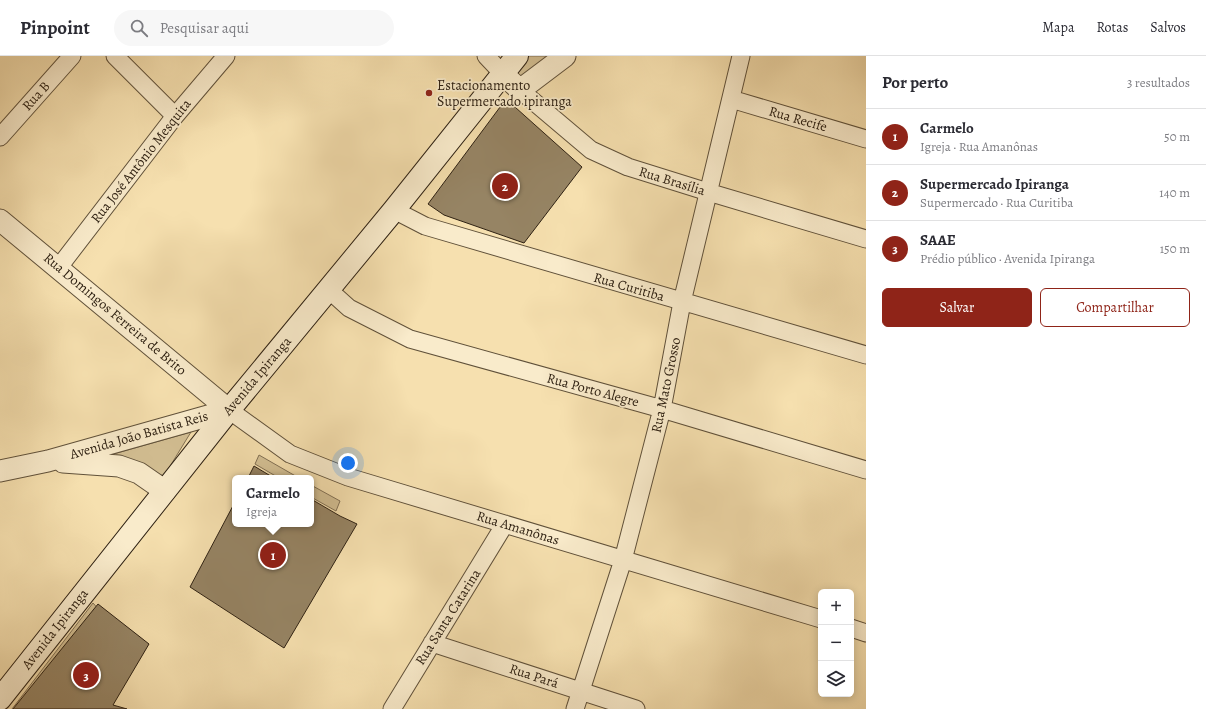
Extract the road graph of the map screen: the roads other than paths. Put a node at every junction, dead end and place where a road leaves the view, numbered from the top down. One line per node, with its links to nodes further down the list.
1 (72, 56): 12 (street, Rua B)
2 (116, 56): 11 (street)
3 (226, 56): 11 (street, Rua José Antônio Mesquita)
4 (486, 56): 8 (street)
5 (517, 56): 8 (main road, Avenida Ipiranga)
6 (565, 56): 9 (street)
7 (741, 56): 10 (street, Rua Mato Grosso)
8 (503, 74): 9 (street, Rua Brasília); 15 (main road, Avenida Ipiranga)
9 (520, 90): 14 (street, Rua Brasília)
10 (731, 99): 13 (street, Rua Recife); 14 (street, Rua Mato Grosso)
11 (175, 116): 18 (street, Rua José Antônio Mesquita)
12 (0, 137)
13 (866, 139)
14 (708, 192): 17 (street, Rua Brasília); 20 (street, Rua Mato Grosso)
15 (394, 210): 19 (main road, Avenida Ipiranga); 20 (street, Rua Curitiba)
16 (0, 220): 18 (street, Rua Domingos Ferreira de Brito)
17 (866, 238)
18 (59, 267): 23 (street, Rua Domingos Ferreira de Brito)
19 (329, 290): 22 (street, Rua Porto Alegre); 23 (main road, Avenida Ipiranga)
20 (682, 302): 21 (street, Rua Curitiba); 22 (street, Rua Mato Grosso)
21 (866, 355)
22 (662, 409): 25 (street, Rua Porto Alegre); 29 (street, Rua Mato Grosso)
23 (229, 410): 24 (street, Avenida João Batista Reis); 27 (main road, Avenida Ipiranga); 28 (street, Rua Amanônas)
24 (48, 461): 26 (street, Avenida João Batista Reis); 27 (street, Avenida João Batista Reis)
25 (866, 470)
26 (0, 471)
27 (166, 491): 35 (main road, Avenida Ipiranga)
28 (505, 524): 29 (street, Rua Amanônas); 33 (street, Rua Santa Catarina)
29 (623, 560): 30 (street, Rua Amanônas); 34 (street, Rua Mato Grosso)
30 (818, 618)
31 (854, 629): 32 (street)
32 (866, 633)
33 (432, 643): 34 (street, Rua Pará); 36 (street, Rua Santa Catarina)
34 (581, 692): 37 (street, Rua Mato Grosso); 38 (street, Rua Pará)
35 (0, 699)
36 (392, 709)
37 (575, 709)
38 (636, 709)

